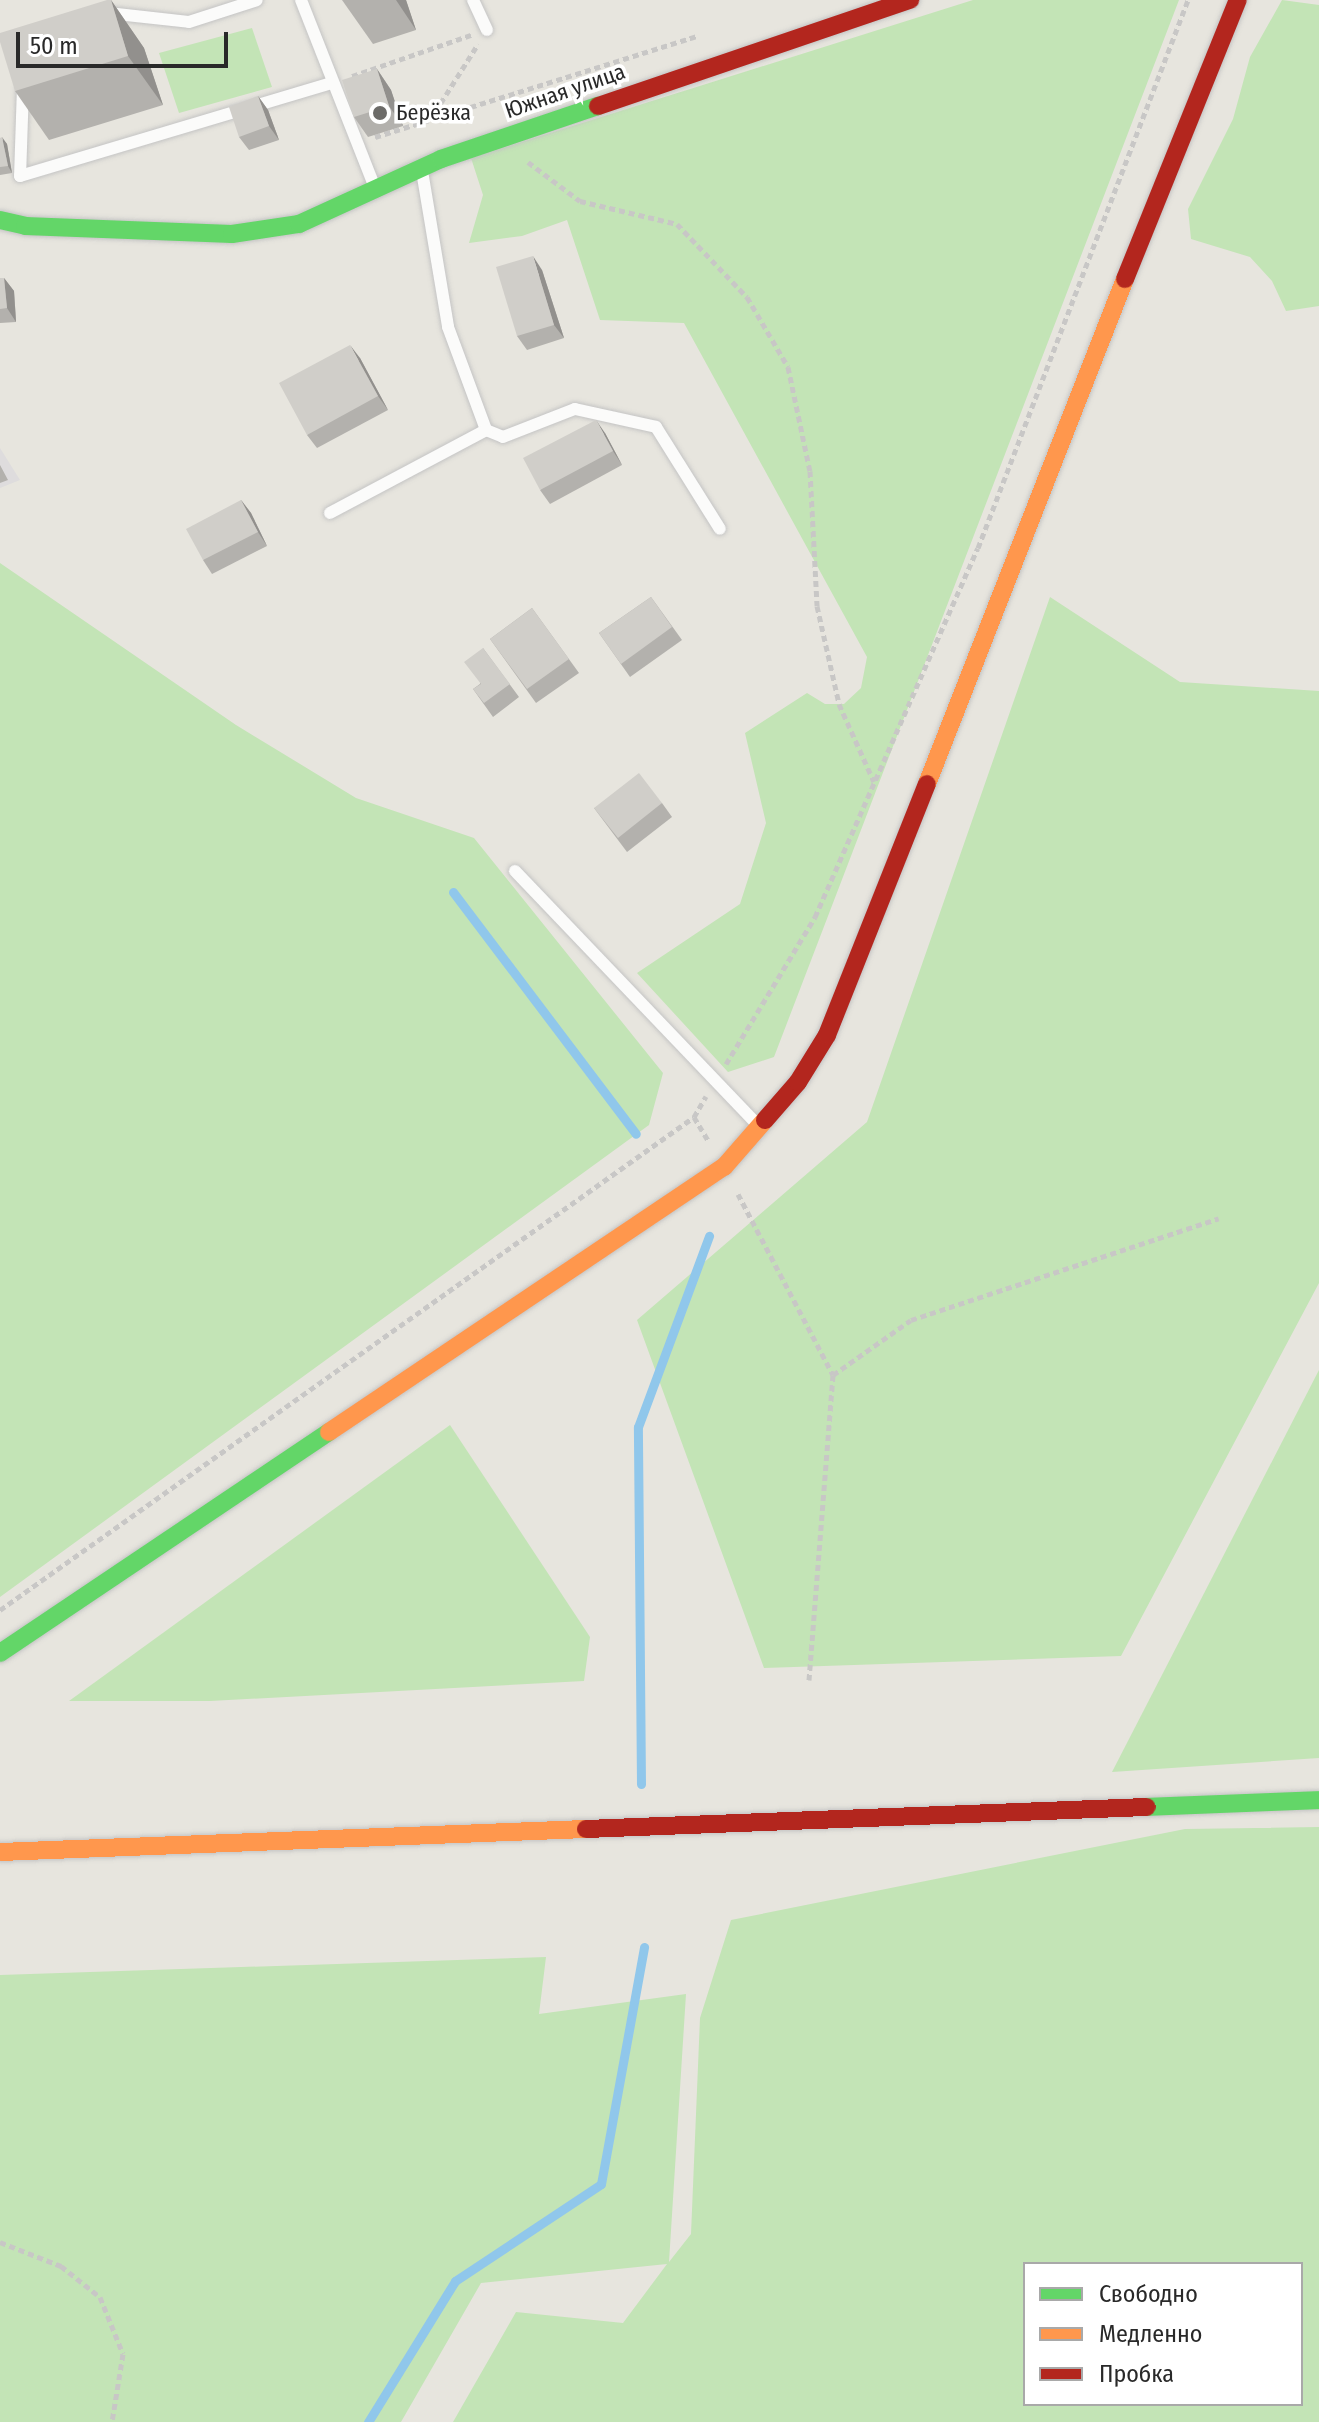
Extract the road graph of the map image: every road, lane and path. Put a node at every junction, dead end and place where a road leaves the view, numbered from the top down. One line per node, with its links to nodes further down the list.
1 (257, 0): 7 (lane)
2 (301, 0): 11 (lane)
3 (473, 0): 8 (lane)
4 (910, 0): 13 (street, Южная улица)
5 (1188, 0): 21 (path)
6 (1238, 0): 25 (street)
7 (91, 18)
8 (487, 30): 11 (path); 12 (path)
9 (709, 33): 12 (path)
10 (28, 75): 11 (lane)
11 (332, 83): 14 (lane)
12 (429, 121): 14 (path)
13 (498, 139): 15 (street, Южная улица); 21 (path)
14 (354, 144): 16 (lane)
15 (421, 168): 16 (street, Южная улица); 18 (lane)
16 (376, 190): 17 (street, Южная улица)
17 (0, 220)
18 (486, 430): 19 (lane); 20 (lane)
19 (330, 513)
20 (720, 529)
21 (874, 782): 23 (path)
22 (515, 871): 23 (lane)
23 (716, 1081): 24 (path); 25 (lane)
24 (694, 1117): 26 (path); 29 (path)
25 (762, 1130): 26 (street)
26 (724, 1167): 28 (path); 30 (street)
27 (1219, 1218): 28 (path)
28 (833, 1375): 31 (path)
29 (0, 1610)
30 (0, 1653)
31 (809, 1680)
32 (1319, 1800): 33 (street)
33 (0, 1852)
34 (0, 2242): 35 (path)
35 (112, 2422)

